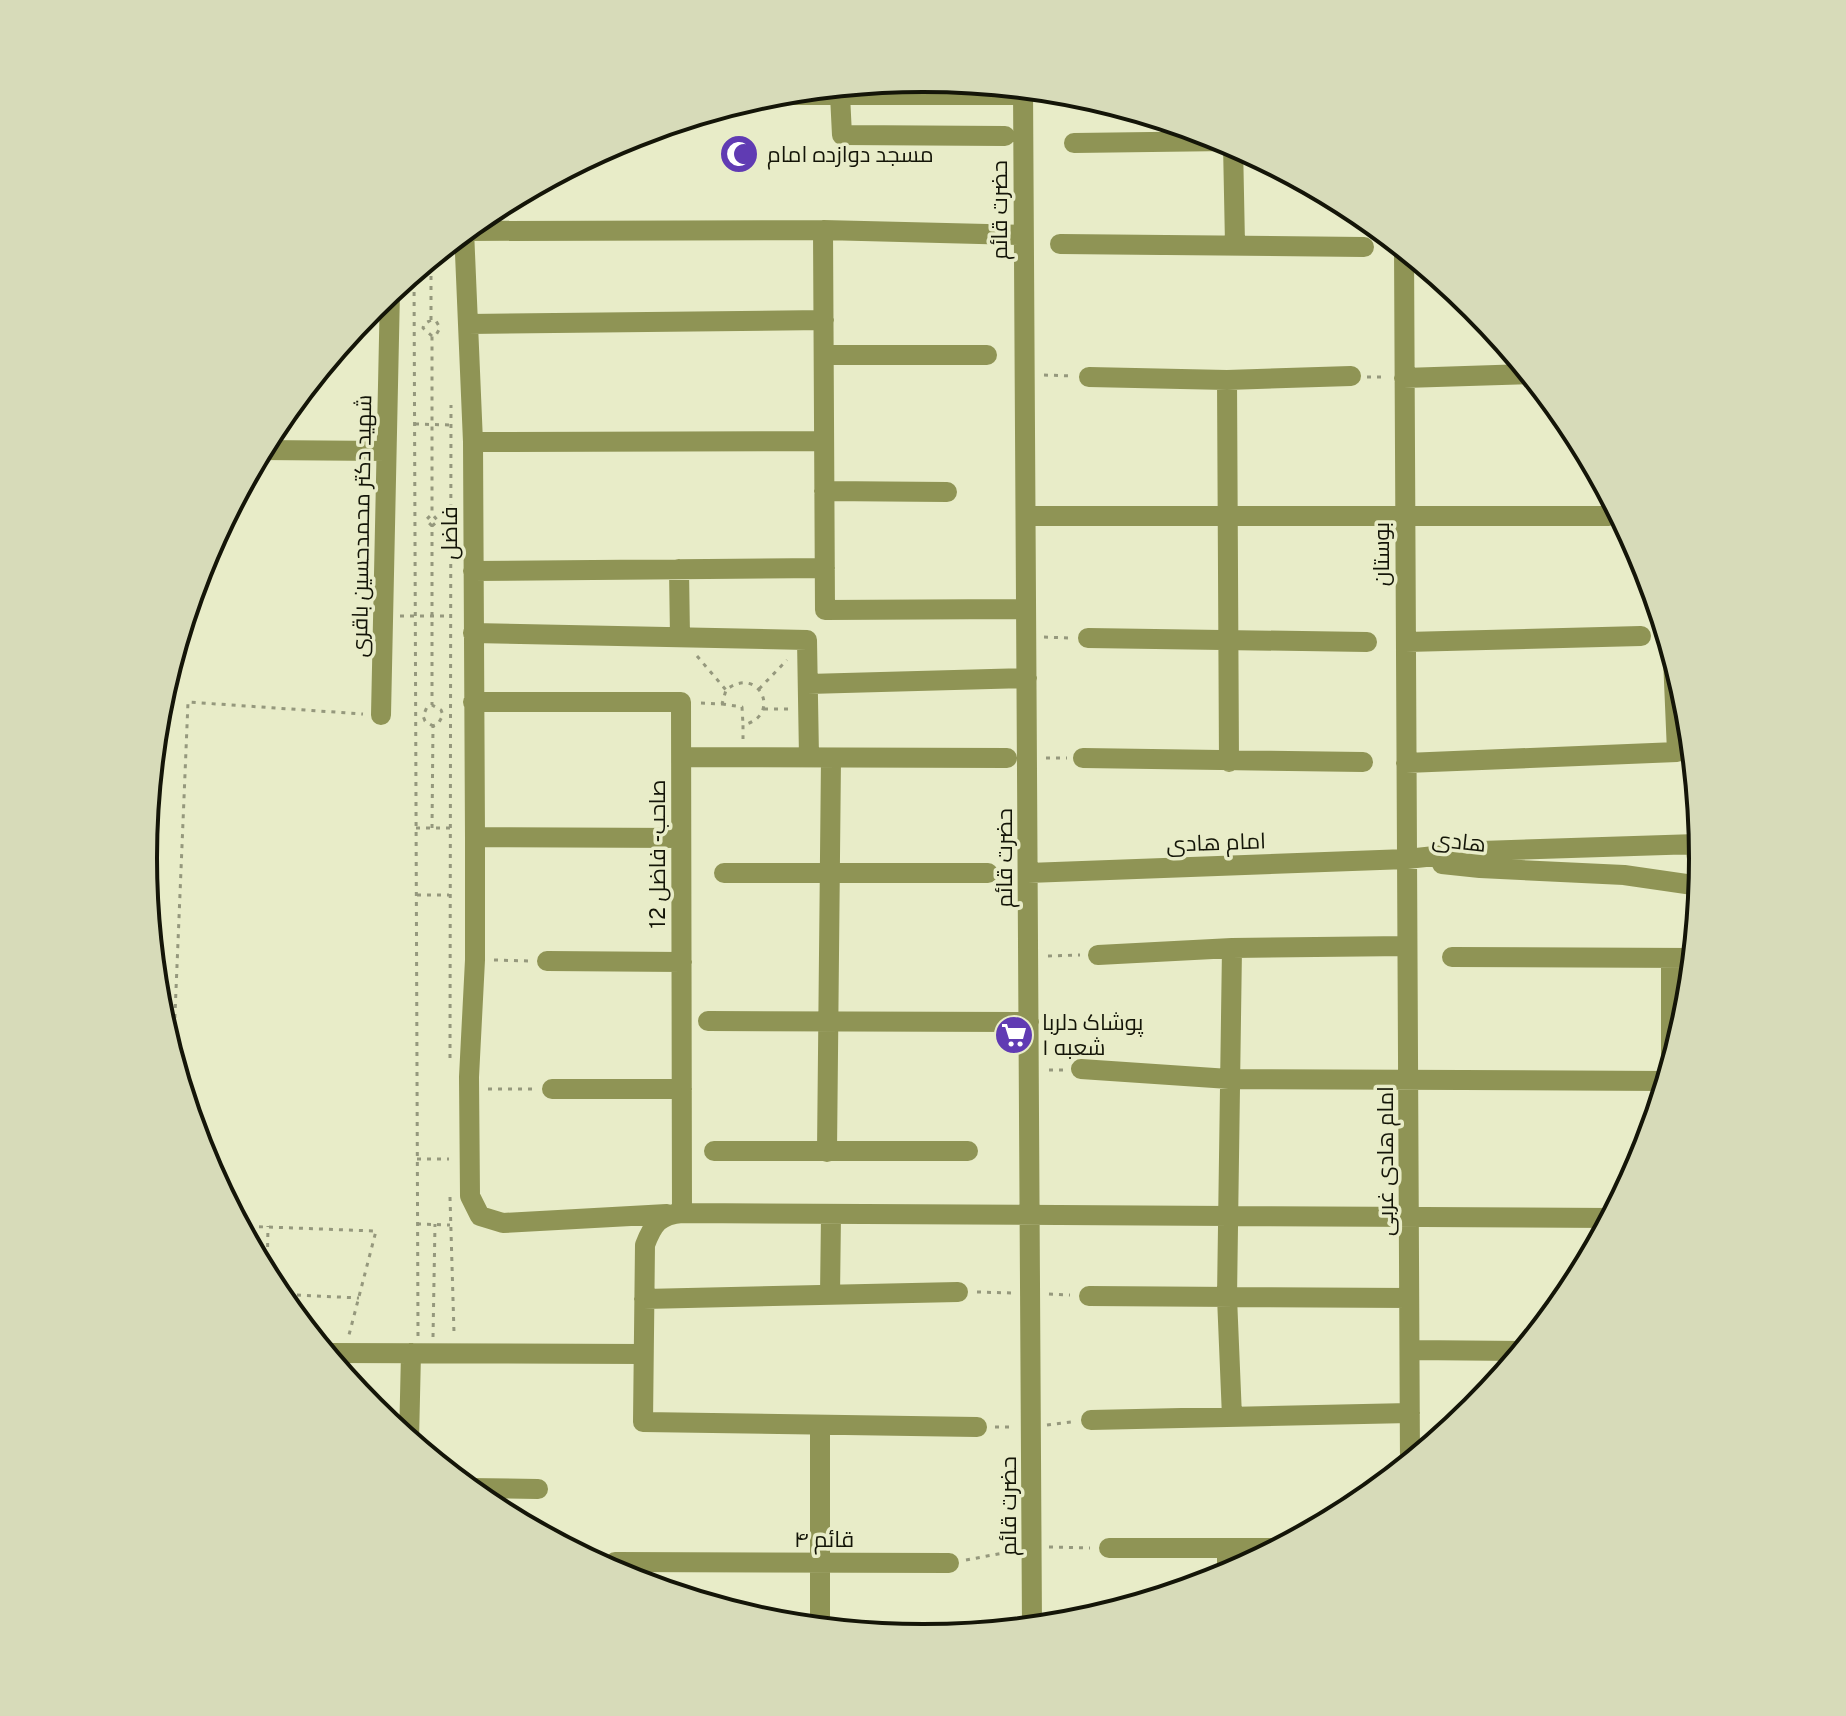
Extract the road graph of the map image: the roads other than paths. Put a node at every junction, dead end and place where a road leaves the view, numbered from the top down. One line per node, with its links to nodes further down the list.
1 (952, 93): 2 (street)
2 (868, 95)
3 (840, 97): 5 (street)
4 (1023, 99): 11 (street, حضرت قائم)
5 (1005, 136)
6 (1192, 141): 7 (street)
7 (1074, 143)
8 (1233, 158): 13 (street)
9 (823, 230): 10 (street); 11 (street); 18 (street)
10 (483, 231)
11 (1023, 235): 33 (street, حضرت قائم)
12 (1060, 244): 13 (street)
13 (1235, 244): 15 (street)
14 (463, 245): 19 (street, فاضل)
15 (1364, 247)
16 (1405, 263): 25 (street, بوستان)
17 (386, 311): 30 (street, شهید دکتر محمدحسین باقری)
18 (824, 320): 19 (street); 20 (street)
19 (460, 327): 28 (street, فاضل)
20 (824, 355): 21 (street); 27 (street)
21 (987, 355)
22 (1517, 374): 25 (street)
23 (1351, 376): 26 (street)
24 (1089, 377): 26 (street)
25 (1404, 378): 36 (street, بوستان)
26 (1227, 380): 35 (street)
27 (824, 441): 28 (street); 31 (street)
28 (473, 442): 39 (street, فاضل)
29 (275, 450): 30 (street)
30 (386, 451): 51 (street, شهید دکتر محمدحسین باقری)
31 (824, 491): 32 (street); 37 (street)
32 (947, 492)
33 (1026, 516): 35 (street); 40 (street, حضرت قائم)
34 (1609, 516): 36 (street)
35 (1228, 517): 36 (street); 45 (street)
36 (1405, 518): 47 (street, بوستان)
37 (825, 568): 38 (street); 40 (street)
38 (679, 569): 39 (street); 43 (street)
39 (473, 571): 41 (street, فاضل)
40 (1026, 609): 48 (street, حضرت قائم)
41 (473, 633): 43 (street); 50 (street, فاضل)
42 (1641, 636): 47 (street)
43 (680, 637): 49 (street)
44 (1088, 638): 45 (street)
45 (1229, 640): 46 (street); 58 (street)
46 (1367, 642)
47 (1406, 642): 60 (street, بوستان)
48 (1027, 678): 49 (street); 56 (street, حضرت قائم)
49 (808, 684): 54 (street)
50 (473, 702): 53 (street, صاحب- فاضل 12); 61 (street, فاضل)
51 (381, 715)
52 (1676, 719): 60 (street)
53 (681, 757): 54 (street); 62 (street, صاحب- فاضل 12)
54 (809, 757): 55 (street)
55 (831, 758): 56 (street); 65 (street)
56 (1017, 758): 68 (street, حضرت قائم)
57 (1083, 758): 58 (street)
58 (1229, 762): 59 (street)
59 (1363, 762)
60 (1406, 763): 64 (street, بوستان)
61 (475, 837): 62 (street); 91 (street, فاضل)
62 (681, 838): 77 (street, صاحب- فاضل 12)
63 (1688, 842): 64 (street, هادی)
64 (1407, 859): 68 (street, امام هادی); 69 (street, هادی); 70 (street, امام هادی غربی)
65 (830, 872): 66 (street); 67 (street); 80 (street)
66 (724, 873)
67 (988, 873)
68 (1028, 873): 81 (street, حضرت قائم)
69 (1688, 884)
70 (1407, 946): 71 (street); 84 (street, امام هادی غربی)
71 (1232, 948): 72 (street); 83 (street)
72 (1098, 955)
73 (1452, 957): 74 (street)
74 (1671, 958): 75 (street); 78 (street)
75 (1682, 958)
76 (547, 961): 77 (street)
77 (682, 962): 87 (street, صاحب- فاضل 12)
78 (1671, 1020)
79 (708, 1021): 80 (street)
80 (829, 1021): 81 (street); 90 (street)
81 (1029, 1022): 93 (street, حضرت قائم)
82 (1081, 1069): 83 (street)
83 (1229, 1079): 84 (street); 94 (street)
84 (1408, 1080): 85 (street); 95 (street, امام هادی غربی)
85 (1655, 1081)
86 (552, 1089): 87 (street)
87 (682, 1089): 91 (street, صاحب- فاضل 12)
88 (714, 1151): 90 (street)
89 (968, 1151): 90 (street)
90 (827, 1152)
91 (674, 1214): 92 (street, فاضل); 102 (street)
92 (831, 1215): 93 (street, فاضل); 98 (street)
93 (1030, 1216): 94 (street, فاضل); 124 (street, حضرت قائم)
94 (1228, 1216): 95 (street, فاضل); 100 (street)
95 (1409, 1217): 96 (street, فاضل); 101 (street, امام هادی غربی)
96 (1599, 1218)
97 (958, 1292): 98 (street)
98 (830, 1295): 102 (street)
99 (1089, 1296): 100 (street)
100 (1227, 1297): 101 (street); 109 (street)
101 (1409, 1298): 103 (street, امام هادی غربی)
102 (644, 1299): 107 (street)
103 (1410, 1350): 104 (street); 108 (street, امام هادی غربی)
104 (1509, 1351)
105 (339, 1353): 106 (street)
106 (429, 1353): 107 (street); 113 (street)
107 (643, 1354): 111 (street)
108 (1410, 1413): 109 (street); 114 (street, امام هادی غربی)
109 (1232, 1417): 110 (street)
110 (1091, 1420)
111 (820, 1427): 112 (street); 122 (street)
112 (977, 1427)
113 (412, 1428)
114 (1410, 1449)
115 (488, 1488): 116 (street)
116 (538, 1489)
117 (1109, 1548): 118 (street)
118 (1227, 1548): 119 (street); 120 (street)
119 (1255, 1548)
120 (1227, 1561)
121 (621, 1562): 122 (street, قائم ۴)
122 (820, 1563): 123 (street, قائم ۴); 125 (street)
123 (949, 1563)
124 (1032, 1616)
125 (820, 1617)

